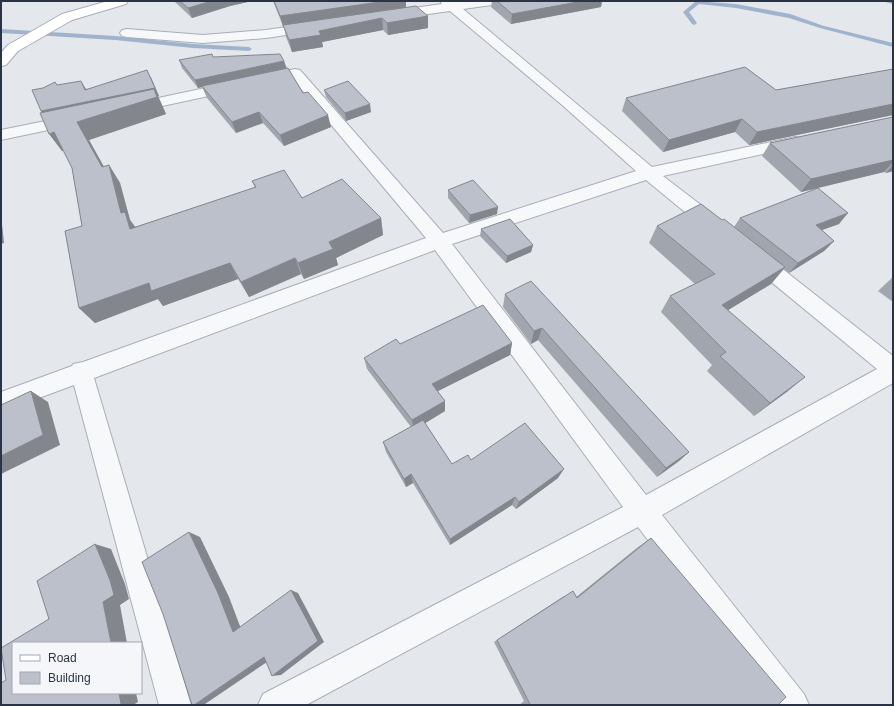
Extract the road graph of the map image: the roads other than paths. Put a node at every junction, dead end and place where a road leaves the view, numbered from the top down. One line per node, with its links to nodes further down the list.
1 (122, 1): 7 (street)
2 (492, 1): 3 (street)
3 (449, 4): 4 (street); 10 (street)
4 (383, 17)
5 (328, 25): 6 (street)
6 (127, 33)
7 (1, 62)
8 (1, 135): 11 (street)
9 (809, 139): 10 (street)
10 (649, 173): 11 (street); 12 (street)
11 (439, 241): 13 (street); 16 (street)
12 (893, 369)
13 (81, 372): 15 (street); 17 (street)
14 (893, 372): 16 (street)
15 (1, 402)
16 (642, 511): 18 (street); 19 (street)
17 (175, 705)
18 (274, 705)
19 (793, 705)

